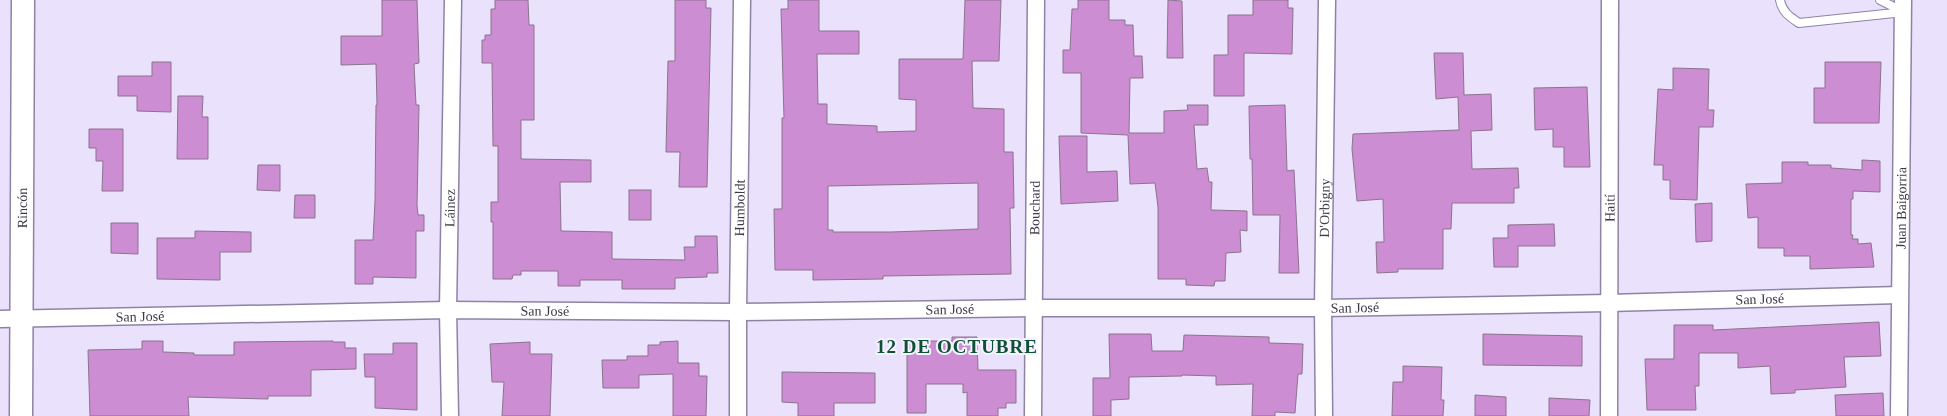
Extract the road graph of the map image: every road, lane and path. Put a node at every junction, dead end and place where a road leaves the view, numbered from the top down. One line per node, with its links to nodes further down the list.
1 (23, 0): 16 (street, Rincón)
2 (453, 0): 14 (street, Láinez)
3 (742, 0): 15 (street, Humboldt)
4 (1036, 0): 12 (street, Bouchard)
5 (1327, 0): 13 (street, D'Orbigny)
6 (1610, 0): 11 (street, Haití)
7 (1780, 0): 9 (lane)
8 (1880, 0): 9 (lane)
9 (1904, 6): 10 (street, Juan Baigorria)
10 (1899, 296): 11 (street, San José); 23 (street, Juan Baigorria)
11 (1609, 303): 13 (street, San José); 22 (street, Haití)
12 (1033, 308): 13 (street, San José); 15 (street, San José); 20 (street, Bouchard)
13 (1323, 308): 21 (street, D'Orbigny)
14 (448, 310): 15 (street, San José); 16 (street, San José); 18 (street, Láinez)
15 (738, 312): 19 (street, Humboldt)
16 (10, 319): 17 (street, Rincón)
17 (21, 416)
18 (450, 416)
19 (738, 416)
20 (1033, 416)
21 (1324, 416)
22 (1609, 416)
23 (1899, 416)

